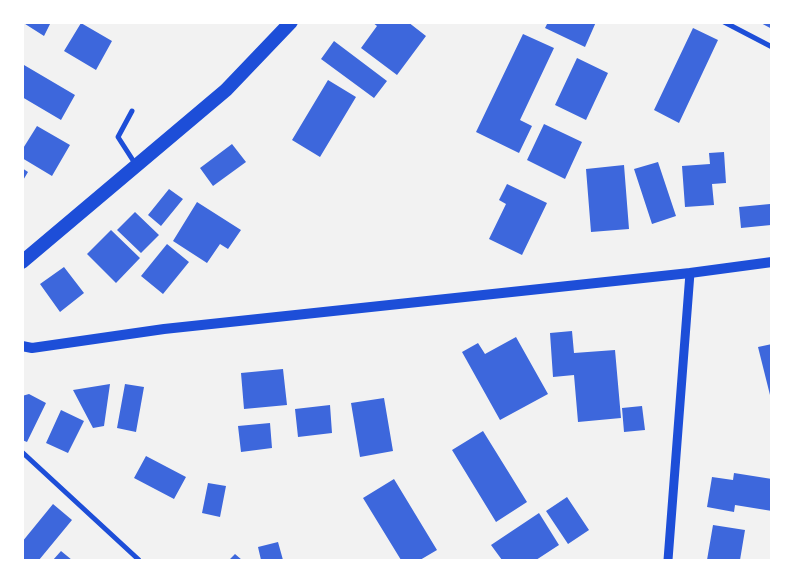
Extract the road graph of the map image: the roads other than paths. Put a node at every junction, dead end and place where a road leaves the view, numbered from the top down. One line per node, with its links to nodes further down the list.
1 (291, 22): 5 (highway)
2 (724, 22): 3 (street)
3 (772, 47)
4 (132, 111): 5 (street)
5 (136, 166): 6 (highway)
6 (22, 262)
7 (772, 262): 8 (main road)
8 (690, 273): 9 (main road); 12 (street)
9 (22, 346)
10 (22, 452): 11 (street)
11 (139, 560)
12 (668, 560)

